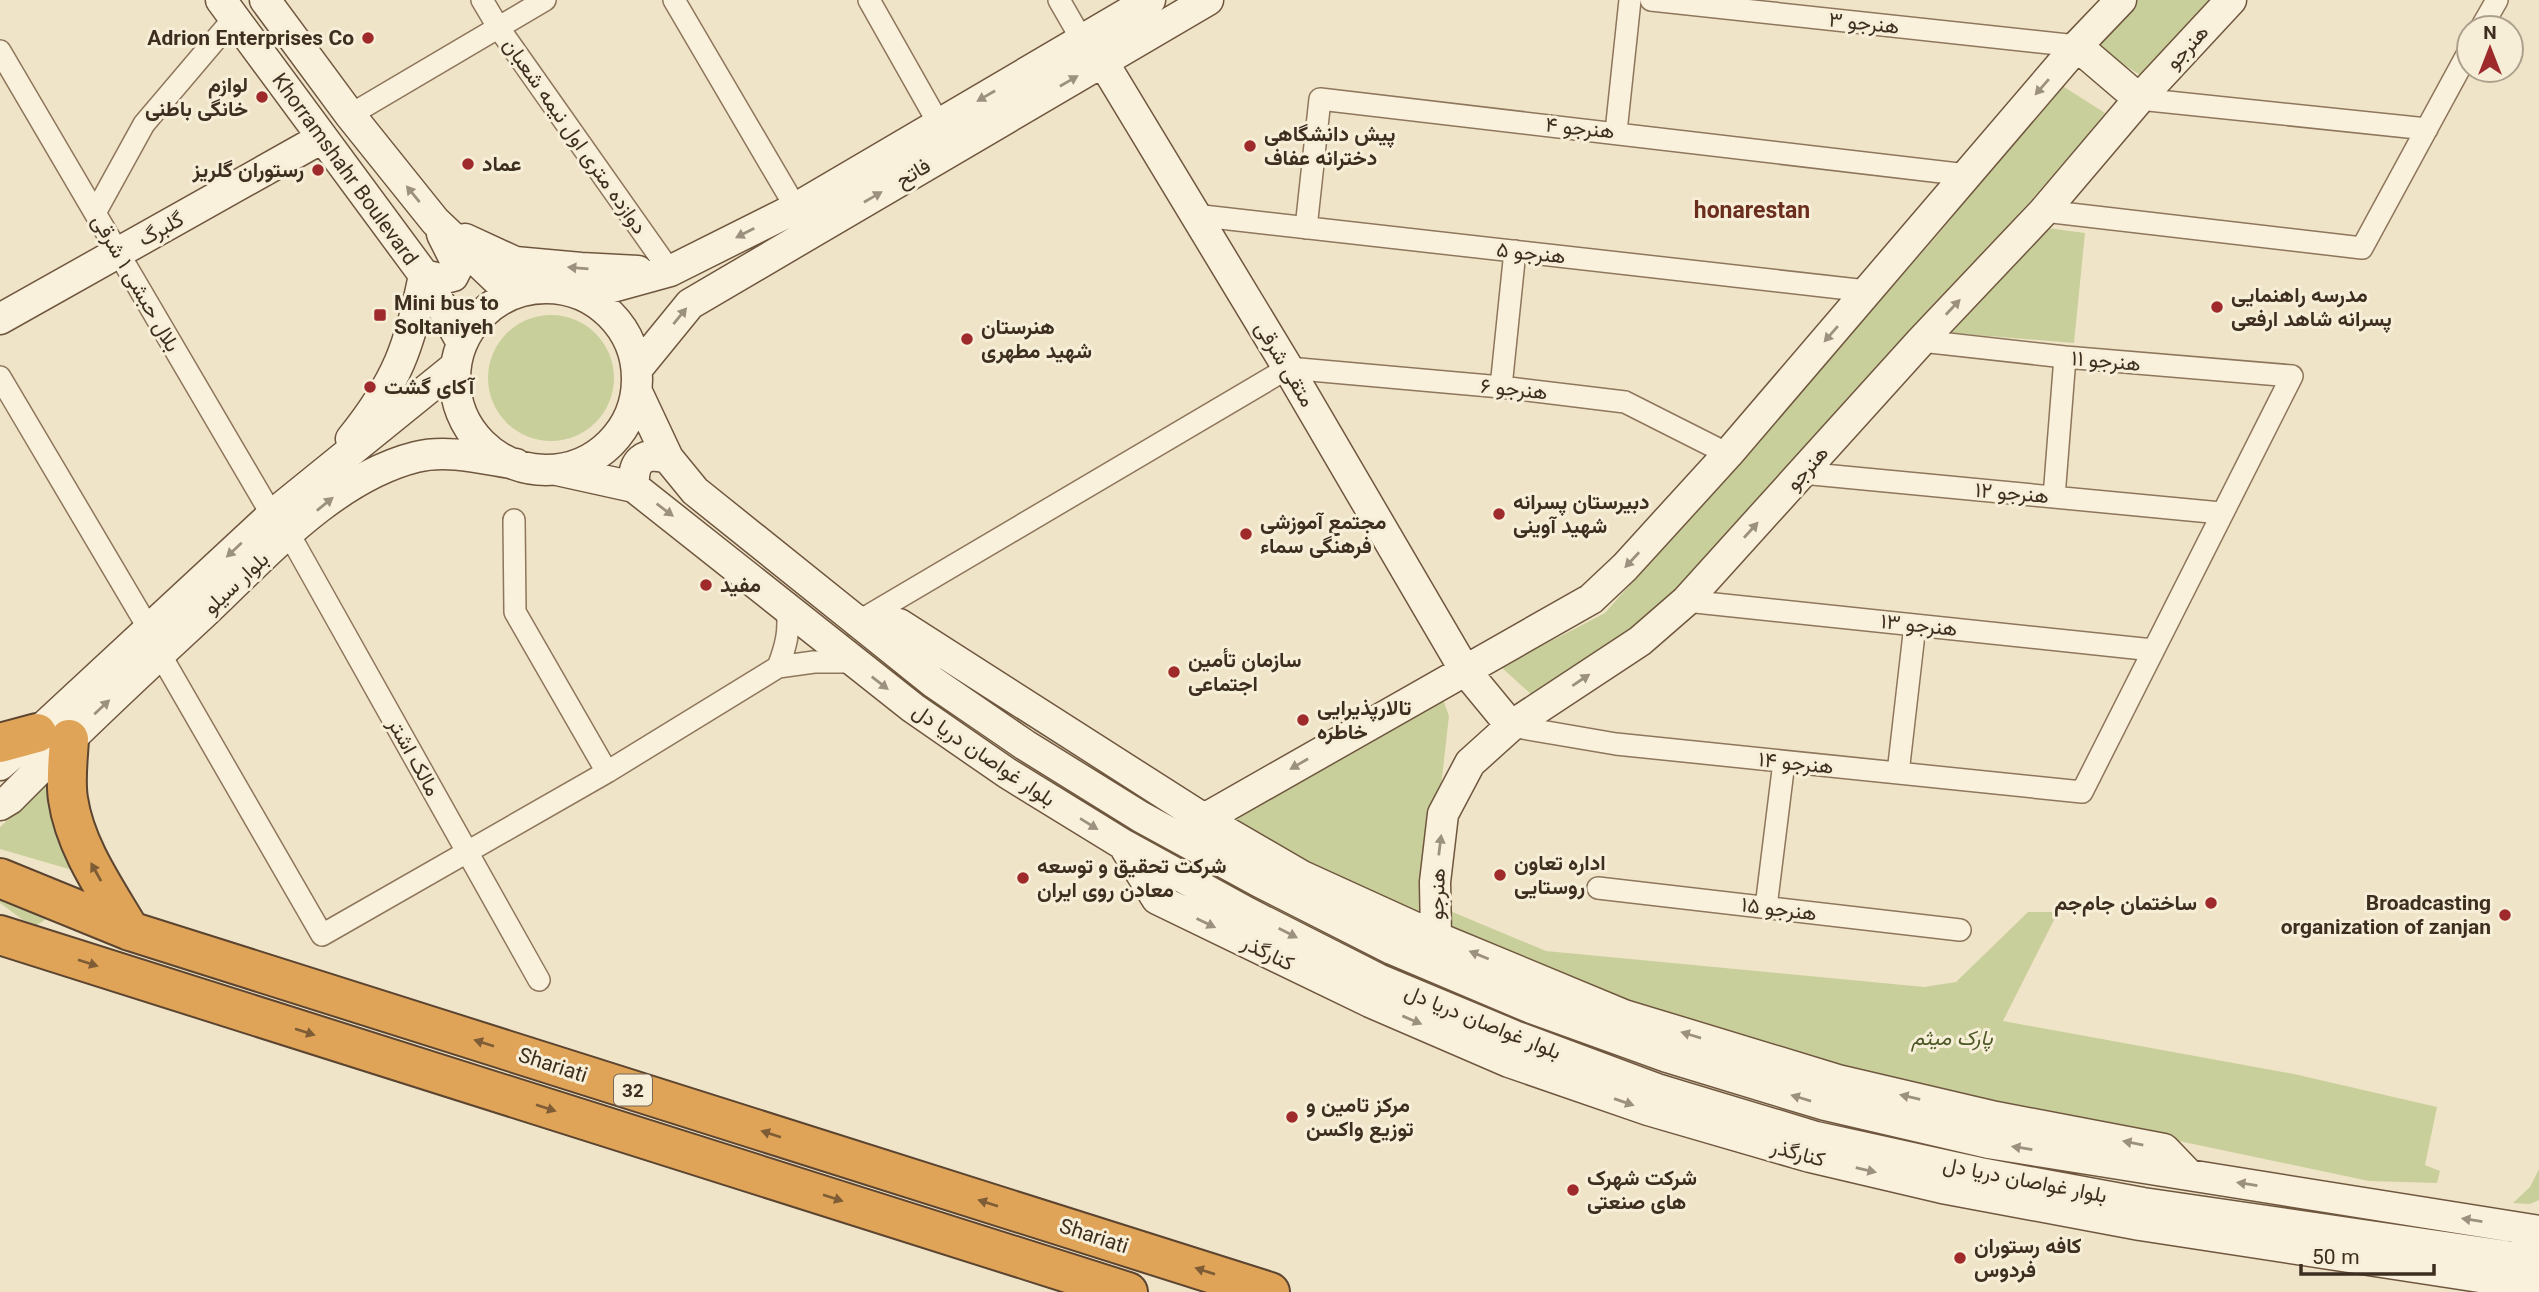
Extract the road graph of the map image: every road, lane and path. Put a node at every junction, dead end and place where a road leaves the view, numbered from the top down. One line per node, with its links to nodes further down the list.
1 (265, 0): 21 (main road, Khorramshahr Boulevard)
2 (482, 0): 14 (street, دوازده متری اول نیمه شعبان)
3 (545, 0): 14 (street)
4 (674, 0): 27 (street)
5 (869, 0): 22 (street)
6 (1059, 0): 15 (street)
7 (1150, 0): 15 (main road, فاتح)
8 (1208, 0): 18 (main road, فاتح)
9 (1630, 0): 24 (street)
10 (1651, 0): 16 (street, هنرجو ۳)
11 (2121, 0): 16 (main road)
12 (2231, 0): 20 (main road, هنرجو)
13 (227, 9): 25 (main road, Khorramshahr Boulevard); 29 (street)
14 (498, 27): 21 (street); 35 (street, دوازده متری اول نیمه شعبان)
15 (1082, 40): 22 (main road, فاتح, one-way to 22)
16 (2077, 46): 20 (main road); 26 (main road, one-way to 26)
17 (0, 51): 29 (street, بلال حبشی ۱ شرقی)
18 (1103, 62): 30 (main road, متقی شرقی); 46 (main road, فاتح, one-way to 18)
19 (2455, 77): 23 (street)
20 (2139, 99): 23 (street); 28 (main road, هنرجو)
21 (350, 115): 31 (main road, Khorramshahr Boulevard, one-way to 21)
22 (939, 124): 27 (main road, فاتح)
23 (2427, 129): 28 (street)
24 (1616, 132): 26 (street, هنرجو ۴); 32 (street, هنرجو ۴)
25 (322, 138): 34 (main road, گلبرگ); 36 (main road, Khorramshahr Boulevard)
26 (1967, 175): 37 (main road)
27 (796, 208): 35 (main road, فاتح, one-way to 35)
28 (2044, 211): 41 (main road, هنرجو, one-way to 28)
29 (95, 213): 34 (street, بلال حبشی ۱ شرقی)
30 (1194, 215): 32 (street, هنرجو ۵); 44 (main road, متقی شرقی)
31 (435, 221): 35 (main road, one-way to 31); 36 (main road); 38 (main road, Khorramshahr Boulevard)
32 (1306, 228): 33 (street, هنرجو ۵)
33 (1515, 251): 37 (street, هنرجو ۵); 47 (street)
34 (118, 253): 40 (main road, گلبرگ); 58 (street, بلال حبشی ۱ شرقی)
35 (670, 271): 39 (main road, فاتح)
36 (424, 275): 42 (main road, Khorramshahr Boulevard); 52 (main road)
37 (1867, 292): 48 (main road, one-way to 48)
38 (512, 294): 39 (main road); 42 (main road)
39 (583, 295): 46 (main road)
40 (0, 319)
41 (1921, 341): 43 (street, هنرجو ۱۱); 53 (main road, هنرجو)
42 (459, 355): 50 (main road); 52 (main road, بلوار سیلو)
43 (2065, 357): 55 (street); 56 (street, هنرجو ۱۱)
44 (1288, 368): 47 (street, هنرجو ۶); 61 (street); 67 (main road, متقی شرقی)
45 (0, 377): 63 (street)
46 (637, 380): 49 (main road, بلوار غواصان دریا دل); 51 (main road)
47 (1501, 387): 48 (street, هنرجو ۶)
48 (1728, 454): 67 (main road, one-way to 67)
49 (668, 458): 54 (main road); 61 (main road, بلوار غواصان دریا دل)
50 (516, 464): 51 (main road); 58 (main road, بلوار سیلو, one-way to 50)
51 (557, 470): 54 (main road, بلوار غواصان دریا دل)
52 (323, 473): 58 (main road, بلوار سیلو)
53 (1802, 473): 55 (street, هنرجو ۱۲); 59 (main road, هنرجو, one-way to 53)
54 (634, 487): 60 (main road, بلوار غواصان دریا دل, one-way to 60)
55 (2054, 497): 56 (street, هنرجو ۱۲)
56 (2221, 513): 64 (street)
57 (514, 520): 73 (street)
58 (281, 524): 63 (main road, بلوار سیلو); 77 (street, مالک اشتر)
59 (1686, 601): 62 (street, هنرجو ۱۳); 68 (main road, هنرجو, one-way to 59)
60 (787, 608): 65 (main road, بلوار غواصان دریا دل); 66 (street)
61 (858, 622): 76 (main road); 89 (main road, بلوار غواصان دریا دل, one-way to 61)
62 (1915, 625): 64 (street, هنرجو ۱۳); 74 (street)
63 (154, 642): 69 (main road, بلوار سیلو); 77 (street)
64 (2153, 650): 74 (street, هنرجو ۱۴)
65 (854, 662): 66 (street); 90 (main road, بلوار غواصان دریا دل, one-way to 90)
66 (778, 667): 73 (street)
67 (1464, 669): 68 (main road, متقی شرقی); 76 (main road, one-way to 76)
68 (1511, 726): 71 (street, هنرجو ۱۴); 86 (main road, هنرجو, one-way to 68)
69 (53, 736): 70 (highway); 72 (main road, بلوار سیلو); 75 (main road, بلوار سیلو); 84 (highway, one-way to 69)
70 (0, 744)
71 (1784, 762): 74 (street, هنرجو ۱۴); 81 (street)
72 (0, 765)
73 (607, 772): 77 (street)
74 (1898, 773)
75 (3, 797)
76 (1204, 819): 86 (main road)
77 (467, 852): 88 (street, مالک اشتر)
78 (0, 878): 80 (highway, Shariati / 32)
79 (1598, 888): 81 (street, هنرجو ۱۵)
80 (68, 906): 84 (highway, Shariati / 32); 87 (highway)
81 (1766, 907): 83 (street, هنرجو ۱۵)
82 (0, 916): 87 (highway)
83 (1960, 930)
84 (130, 931): 95 (highway, Shariati / 32, one-way to 84)
85 (0, 935): 87 (highway, Shariati / 32)
86 (1436, 937): 89 (main road, one-way to 86)
87 (44, 949): 94 (highway, Shariati / 32, one-way to 94)
88 (539, 979)
89 (2189, 1175): 91 (main road, بلوار غواصان دریا دل, one-way to 89)
90 (2141, 1214): 92 (main road, بلوار غواصان دریا دل); 93 (main road)
91 (2539, 1231)
92 (2539, 1261)
93 (2539, 1286)
94 (1128, 1292)
95 (1270, 1292)

